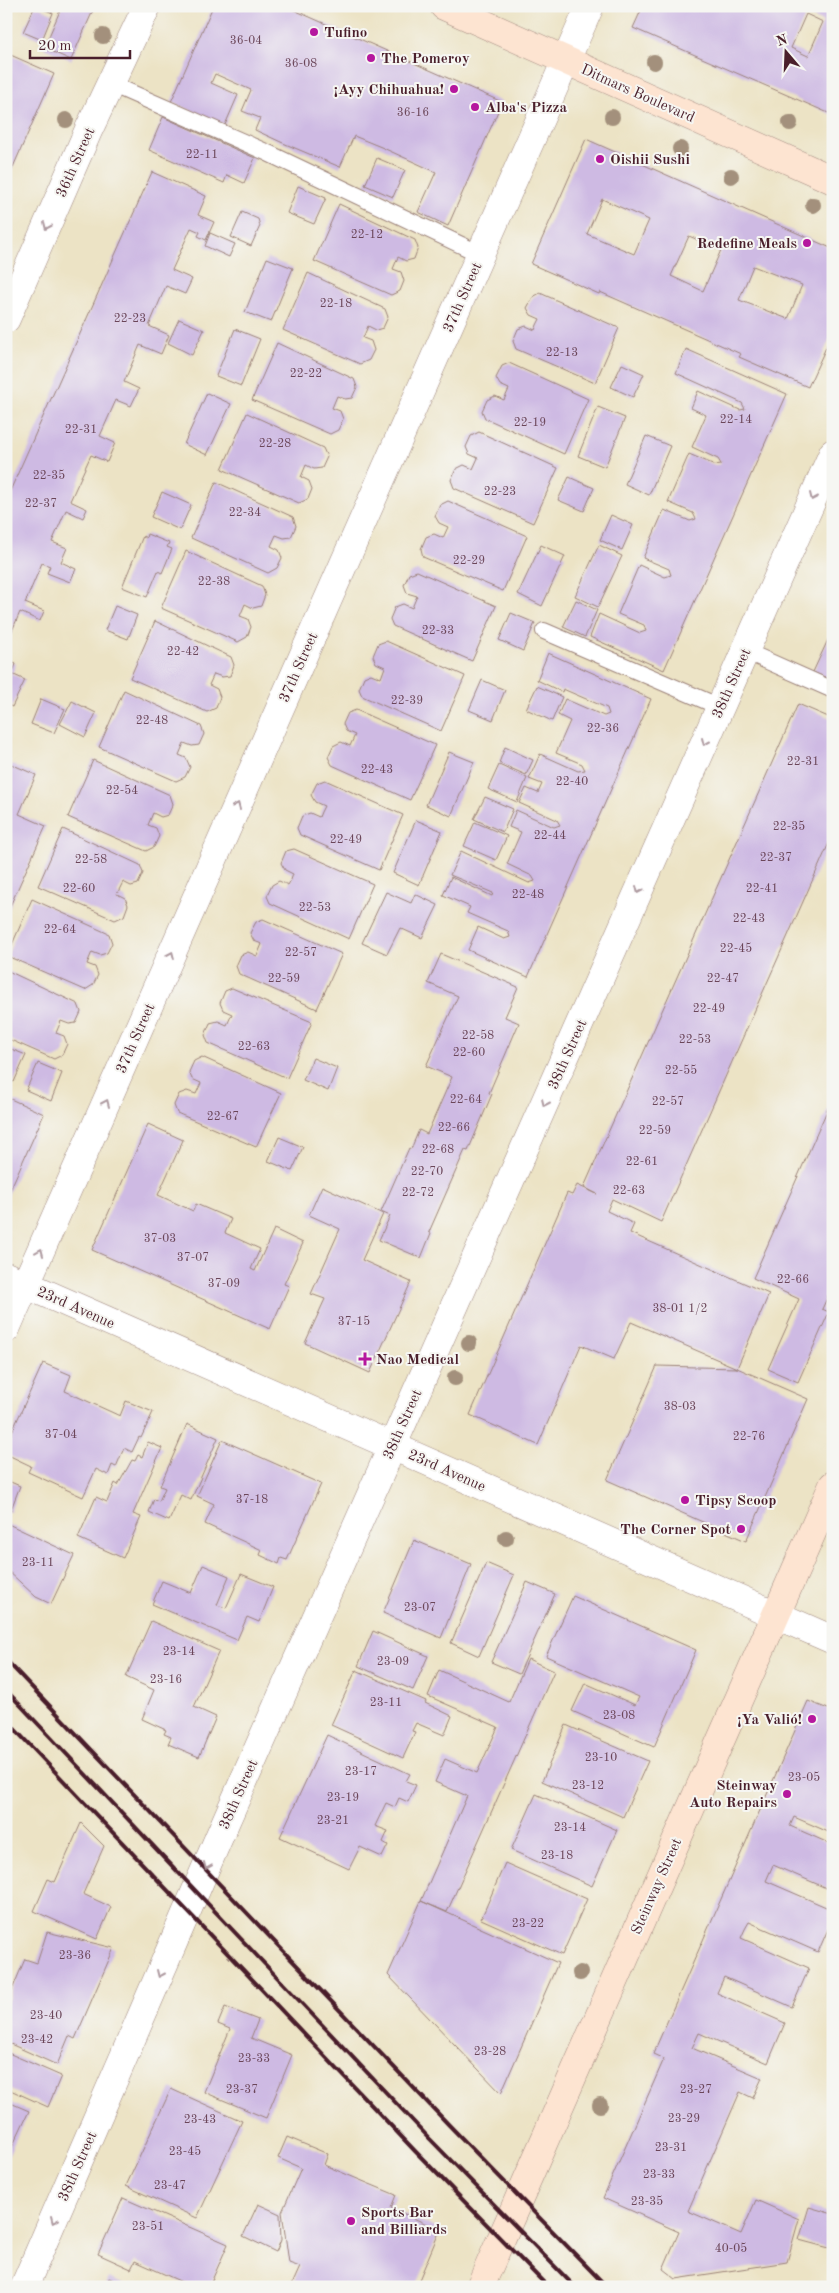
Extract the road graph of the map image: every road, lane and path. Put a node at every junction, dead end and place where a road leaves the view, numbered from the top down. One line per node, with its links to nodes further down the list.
1 (147, 6): 5 (street, 36th Street)
2 (444, 6): 4 (street, Ditmars Boulevard)
3 (590, 6): 4 (street, 37th Street)
4 (567, 61): 6 (street, Ditmars Boulevard); 7 (street, 37th Street)
5 (111, 84): 7 (lane); 8 (street, 36th Street, one-way to 8)
6 (833, 180)
7 (480, 254): 14 (street, 37th Street, one-way to 7)
8 (6, 319)
9 (833, 453): 11 (street, 38th Street, one-way to 11)
10 (544, 631): 13 (lane)
11 (745, 651): 12 (lane); 13 (street, 38th Street)
12 (833, 690)
13 (720, 707): 16 (street, 38th Street, one-way to 16)
14 (16, 1280): 15 (street, 37th Street); 16 (street, 23rd Avenue)
15 (6, 1329)
16 (392, 1446): 18 (street, 23rd Avenue); 20 (street, 38th Street, one-way to 20)
17 (833, 1485): 18 (street, Steinway Street)
18 (775, 1615): 19 (street, 23rd Avenue); 21 (street, Steinway Street)
19 (833, 1640)
20 (24, 2287)
21 (480, 2287)

